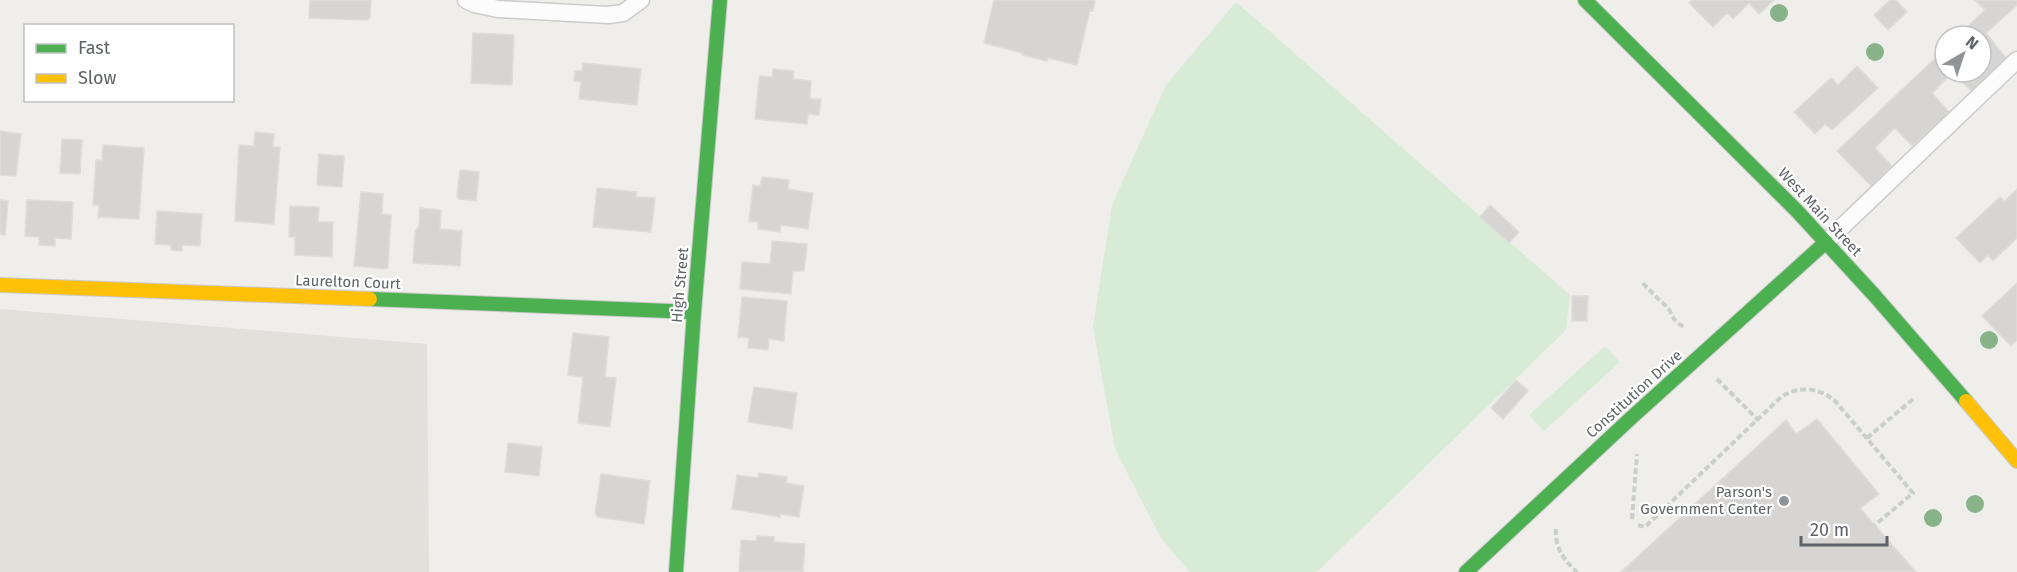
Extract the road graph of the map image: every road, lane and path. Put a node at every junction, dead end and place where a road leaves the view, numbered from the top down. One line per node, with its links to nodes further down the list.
1 (466, 0): 2 (lane)
2 (641, 0)
3 (720, 0): 9 (main road, High Street)
4 (1585, 0): 6 (main road, West Main Street)
5 (2017, 60): 6 (lane)
6 (1826, 242): 16 (main road, West Main Street); 22 (main road, Constitution Drive)
7 (1643, 283): 10 (path)
8 (0, 285): 9 (main road, Laurelton Court)
9 (694, 312): 21 (main road, High Street)
10 (1690, 328)
11 (1711, 373): 13 (path)
12 (1913, 399): 14 (path)
13 (1758, 420): 14 (path); 19 (path)
14 (1867, 438): 20 (path)
15 (1638, 452): 17 (path)
16 (2017, 461)
17 (1632, 519)
18 (1557, 521): 23 (path)
19 (1638, 525)
20 (1875, 525)
21 (676, 572)
22 (1466, 572)
23 (1577, 572)

